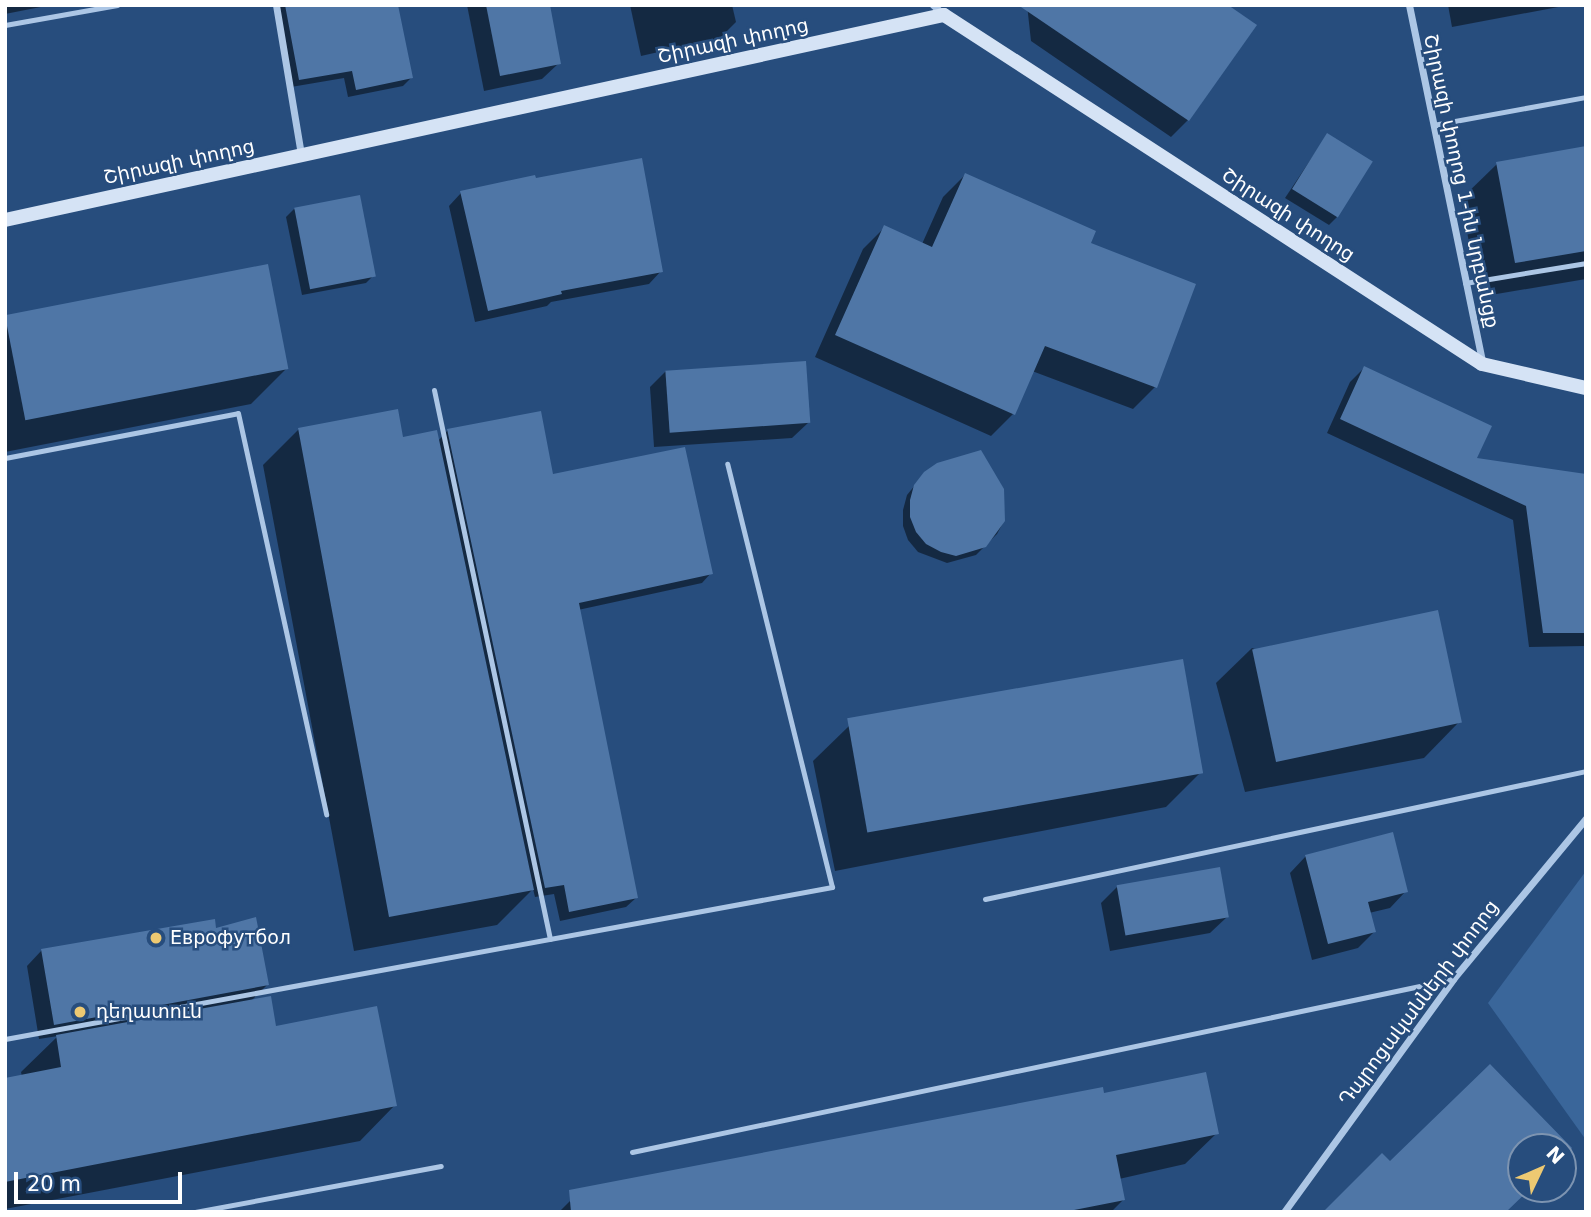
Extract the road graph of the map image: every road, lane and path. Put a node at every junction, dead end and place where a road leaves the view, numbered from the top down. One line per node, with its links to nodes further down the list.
1 (117, 5): 5 (lane)
2 (276, 5): 8 (street)
3 (1409, 5): 7 (street, Շիրազի փողոց 1-ին նրբանցք)
4 (938, 10): 8 (street, Շիրազի փողոց); 12 (street, Շիրազի փողոց)
5 (5, 25)
6 (1586, 97): 7 (lane)
7 (1433, 125): 11 (street, Շիրազի փողոց 1-ին նրբանցք)
8 (301, 155): 9 (street, Շիրազի փողոց)
9 (5, 220)
10 (1586, 263): 11 (lane)
11 (1465, 283): 12 (street, Շիրազի փողոց 1-ին նրբանցք)
12 (1482, 363): 13 (street, Շիրազի փողոց)
13 (1586, 388)
14 (434, 390): 21 (lane)
15 (5, 458): 18 (lane)
16 (727, 464): 21 (lane)
17 (1586, 771): 20 (lane)
18 (326, 814)
19 (1586, 818): 22 (street, Դպրոցականների փողոց)
20 (985, 899)
21 (550, 939): 23 (lane)
22 (1453, 979): 24 (lane); 27 (street, Դպրոցականների փողոց)
23 (5, 1039)
24 (632, 1152)
25 (441, 1166): 26 (lane)
26 (195, 1212)
27 (1284, 1212)

